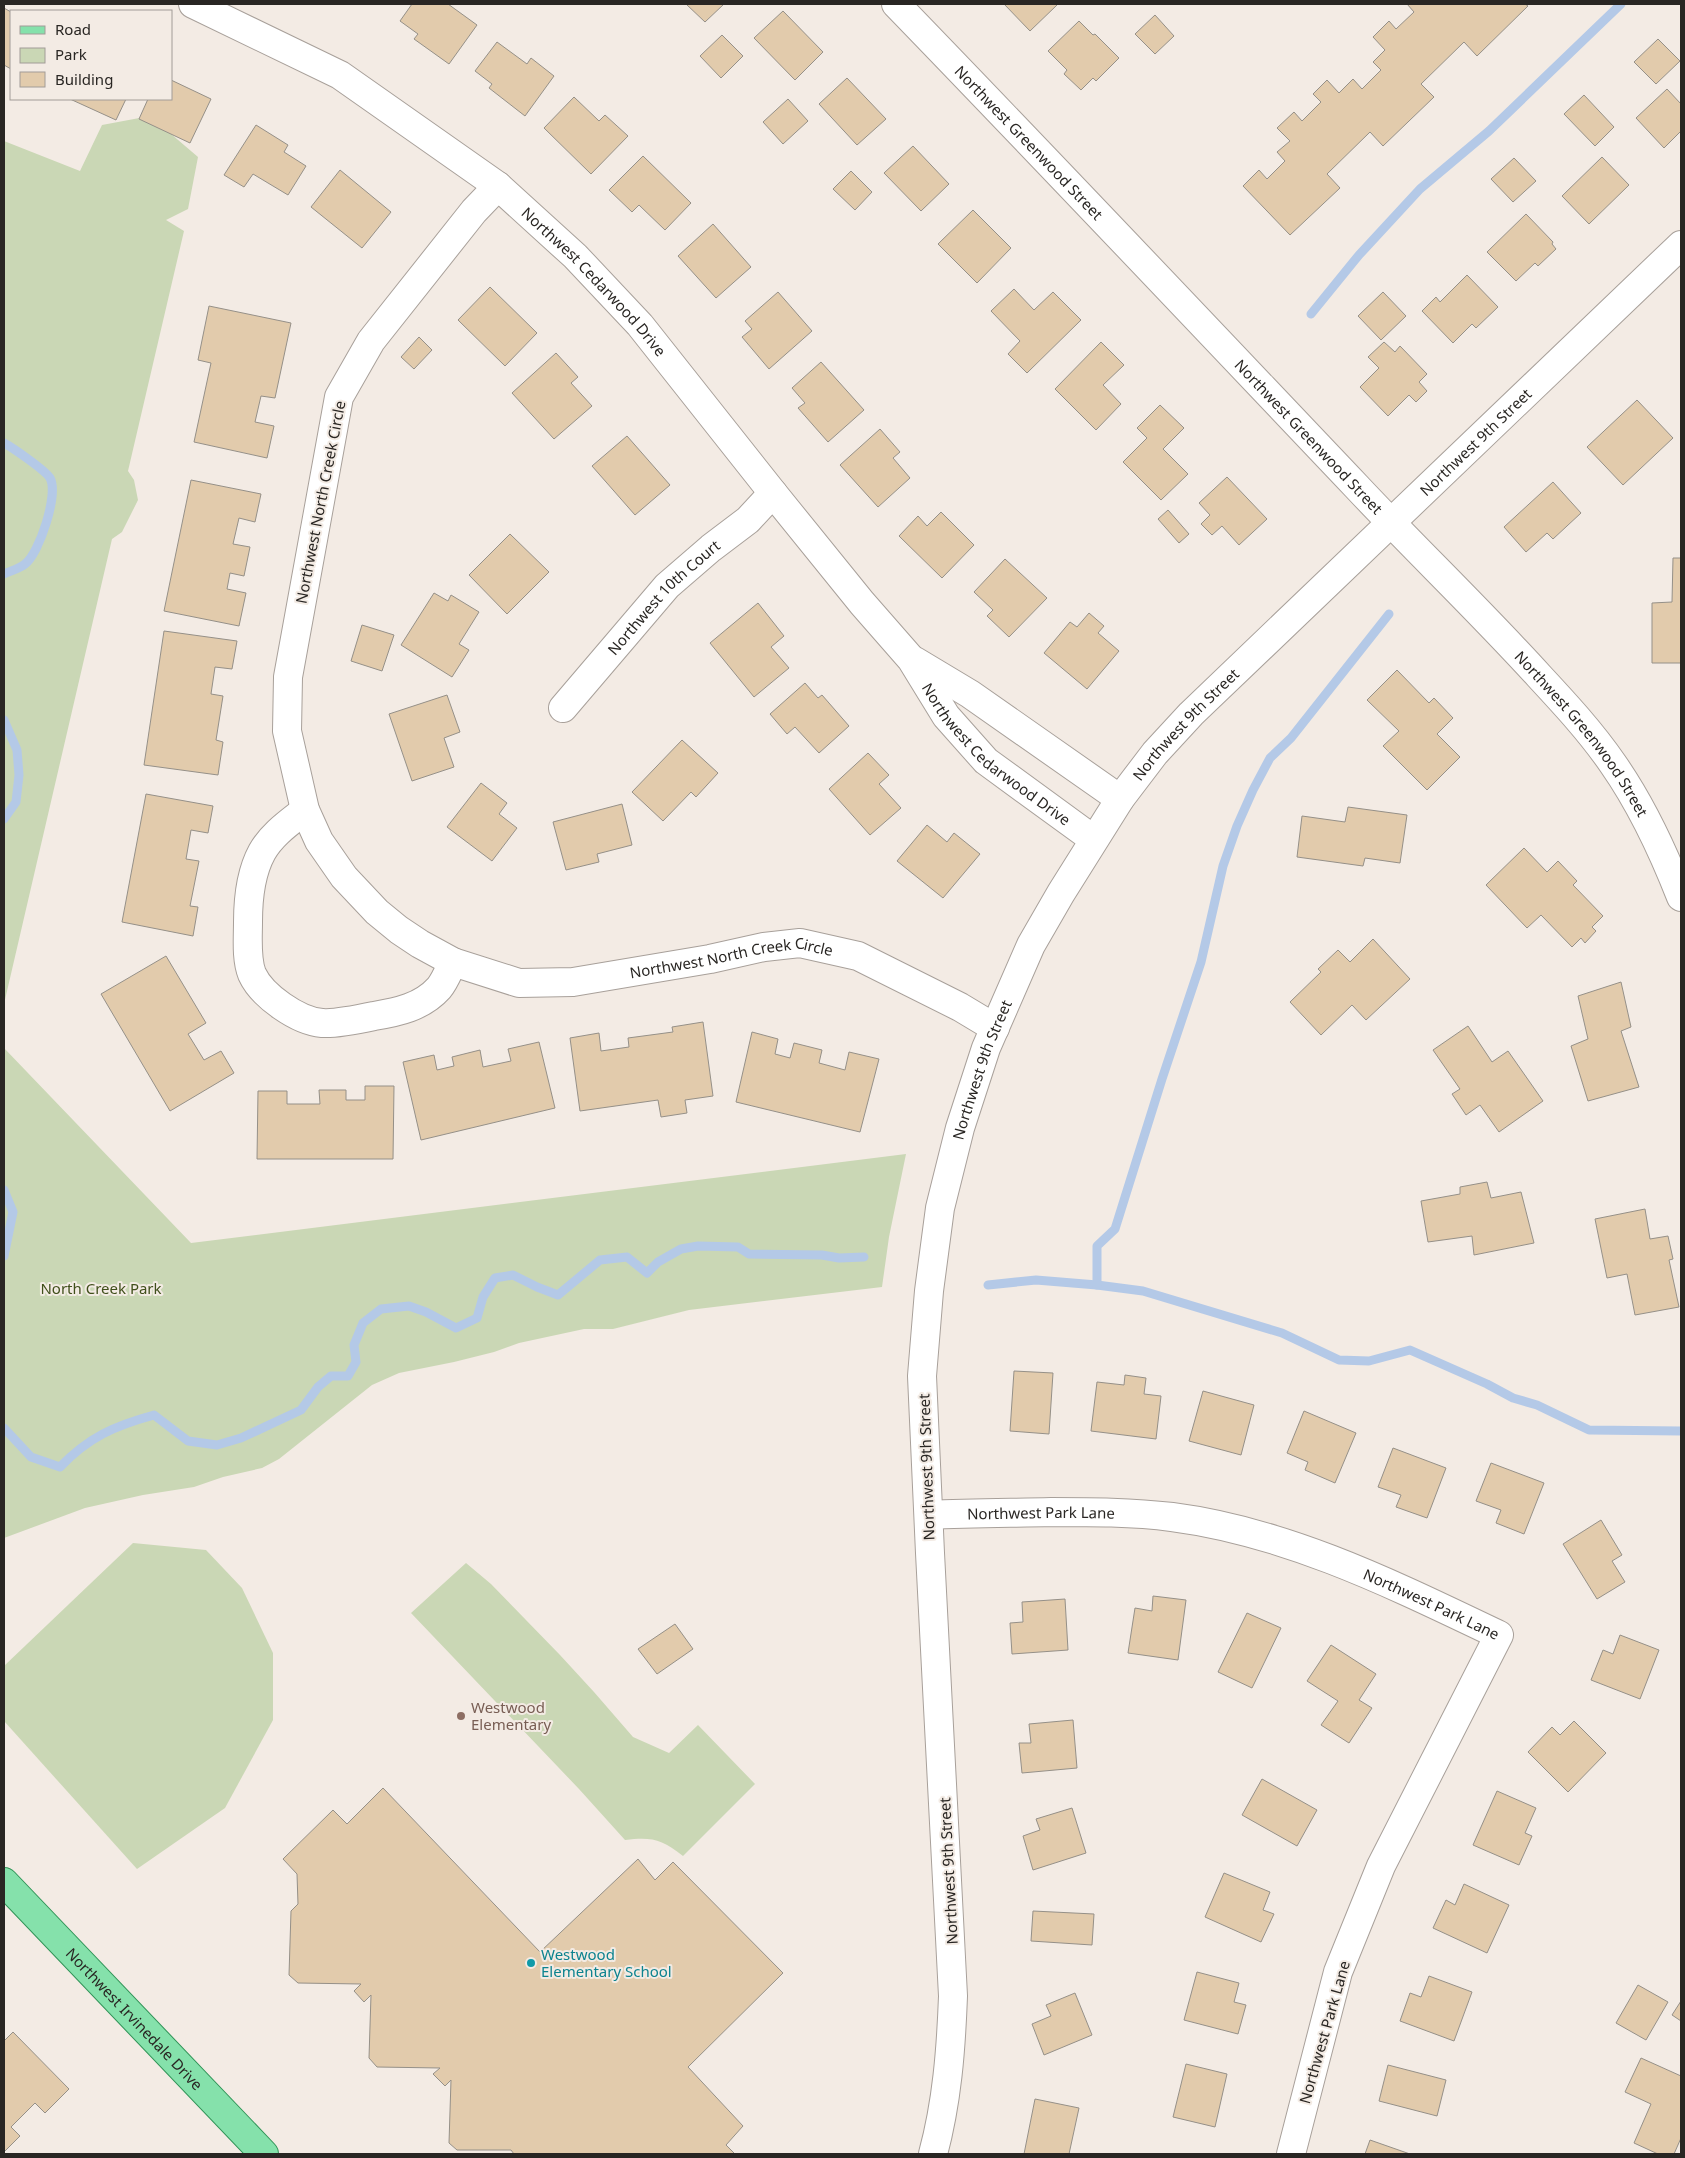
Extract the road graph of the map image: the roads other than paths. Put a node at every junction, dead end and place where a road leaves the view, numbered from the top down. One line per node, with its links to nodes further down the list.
1 (193, 4): 3 (street, Northwest Cedarwood Drive)
2 (896, 4): 6 (street, Northwest Greenwood Street)
3 (498, 186): 5 (street, Northwest Cedarwood Drive); 10 (street, Northwest North Creek Circle)
4 (1681, 245): 6 (street, Northwest 9th Street)
5 (773, 494): 7 (street, Northwest Cedarwood Drive); 8 (street, Northwest 10th Court)
6 (1391, 522): 9 (street, Northwest 9th Street); 12 (street, Northwest Greenwood Street)
7 (911, 659): 9 (street, Northwest Cedarwood Drive); 11 (street, Northwest Cedarwood Drive)
8 (563, 708)
9 (1120, 799): 11 (street, Northwest 9th Street)
10 (305, 810): 13 (street, Northwest North Creek Circle); 13 (street)
11 (1093, 840): 14 (street, Northwest 9th Street)
12 (1681, 897)
13 (453, 962): 14 (street, Northwest North Creek Circle)
14 (995, 1028): 15 (street, Northwest 9th Street)
15 (929, 1514): 18 (street, Northwest 9th Street); 19 (street, Northwest Park Lane)
16 (4, 1882): 17 (main road, Northwest Irvinedale Drive)
17 (264, 2154)
18 (933, 2154)
19 (1291, 2154)

